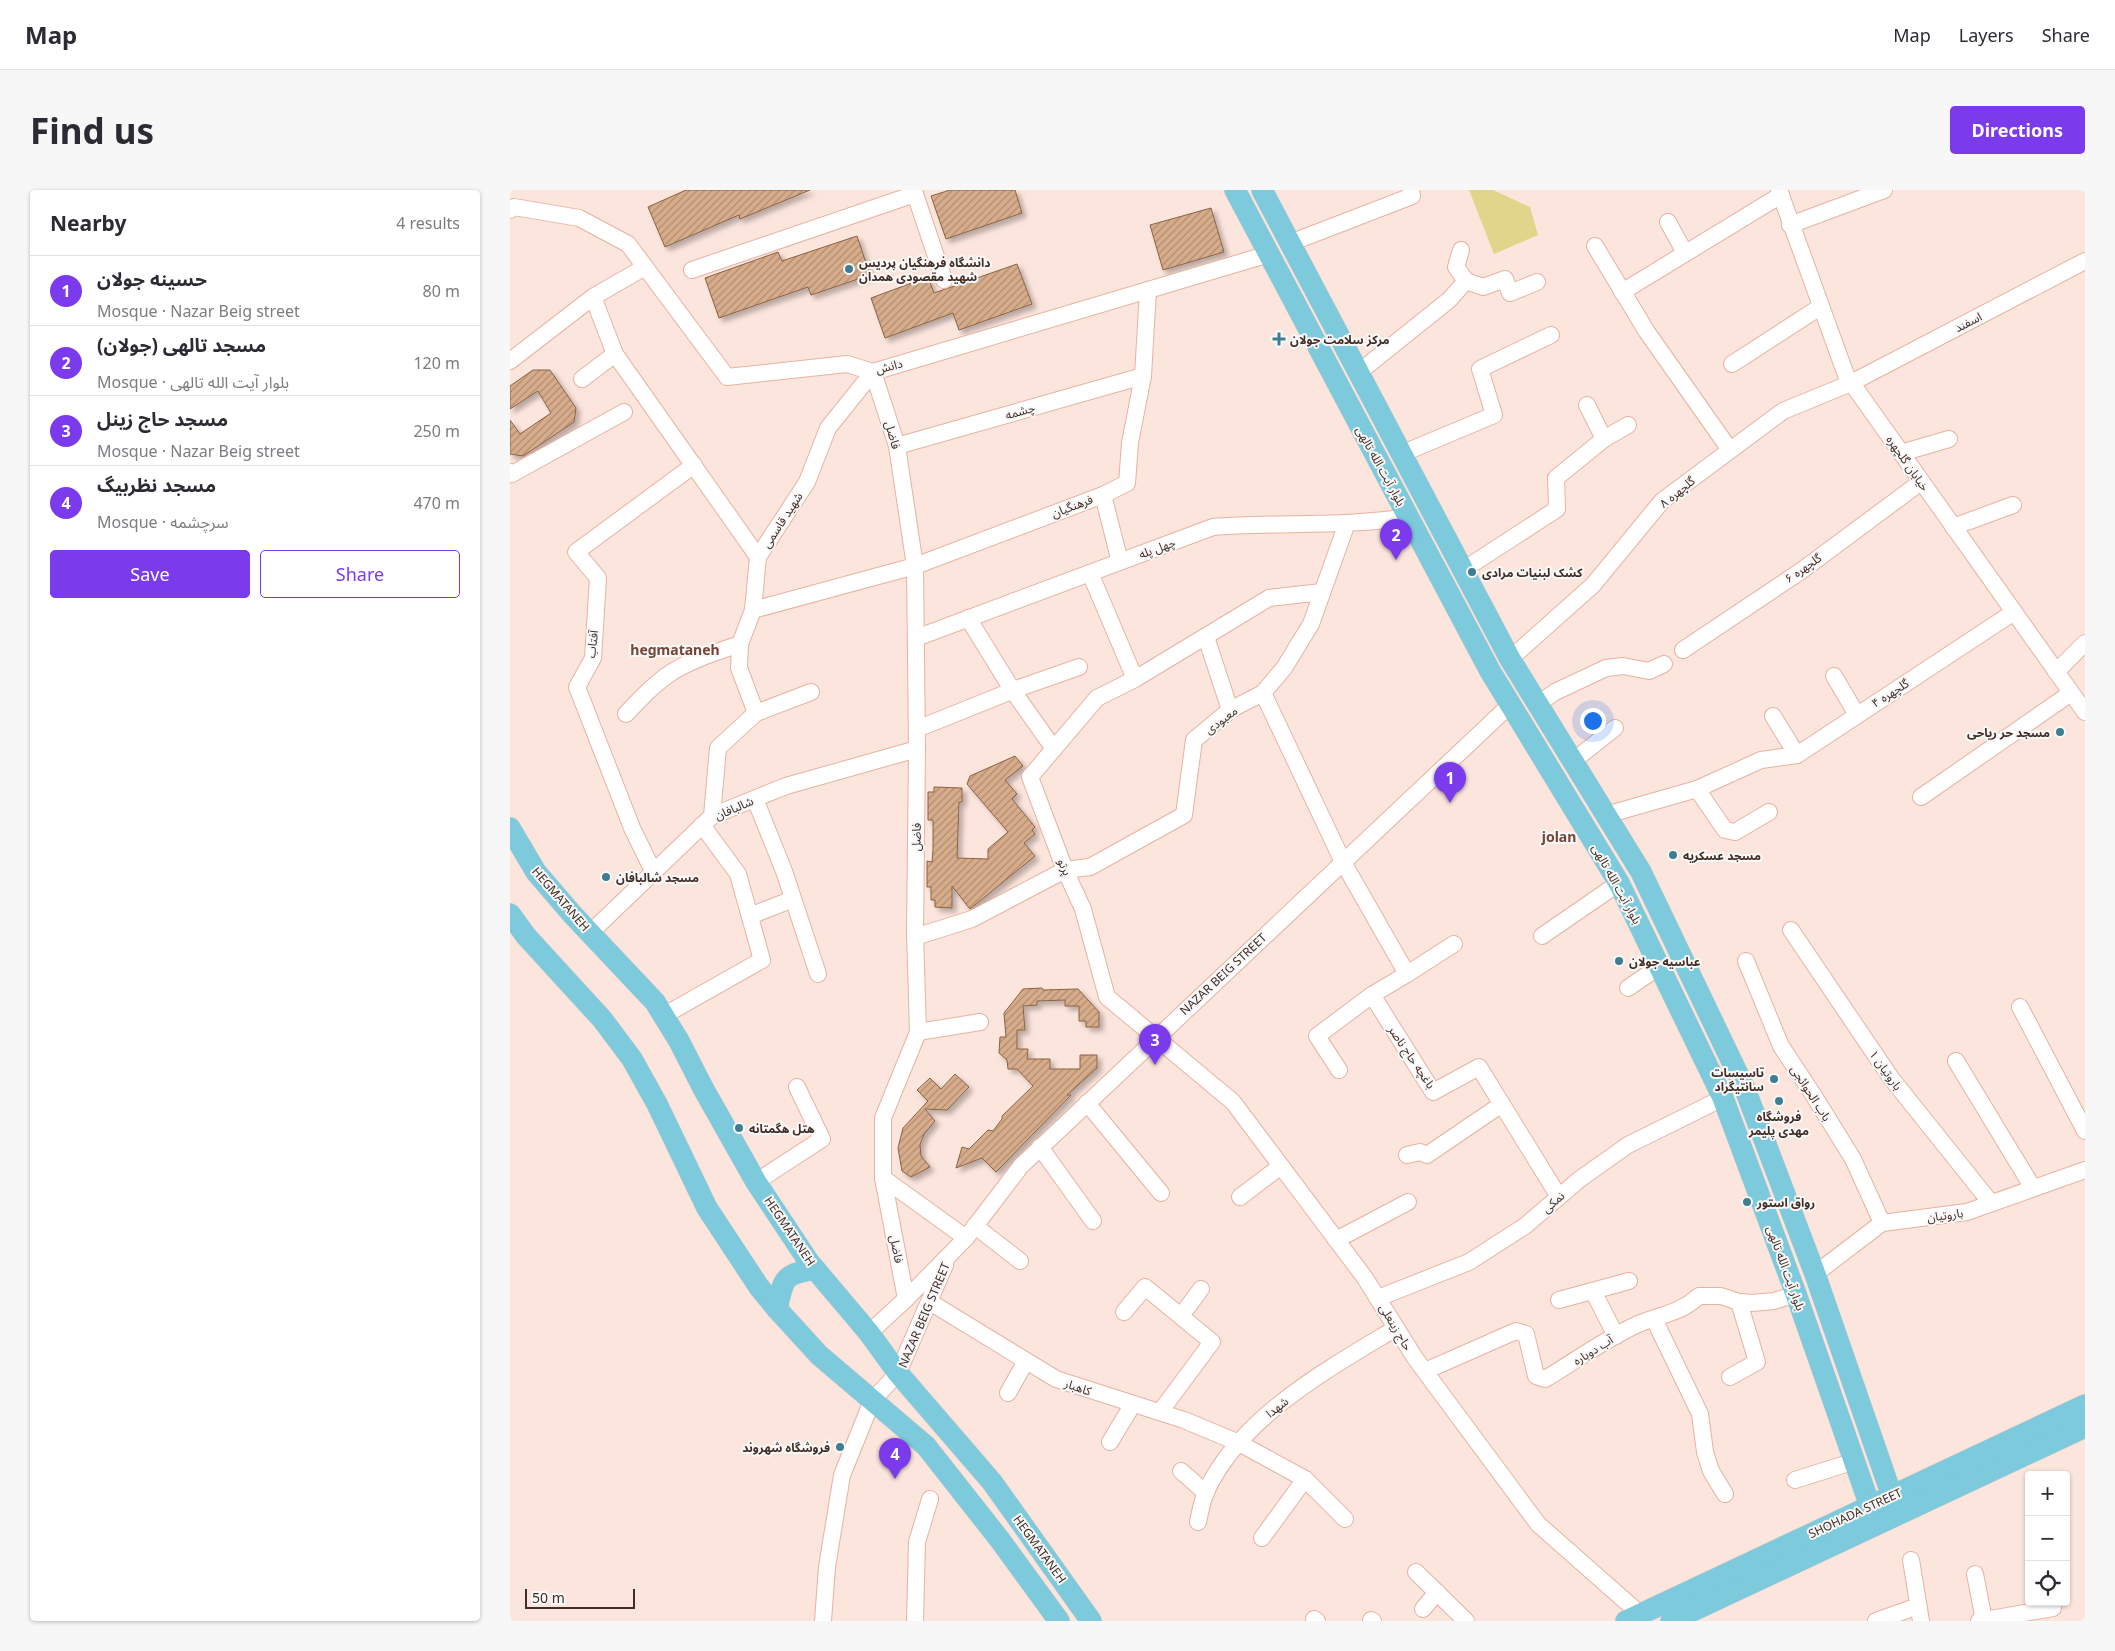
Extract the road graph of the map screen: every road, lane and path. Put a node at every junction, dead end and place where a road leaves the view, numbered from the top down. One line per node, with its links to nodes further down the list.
1 (1235, 190): 14 (main road, بلوار آیت الله تالهی)
2 (1262, 190): 10 (main road, بلوار آیت الله تالهی)
3 (1410, 190): 10 (street)
4 (1884, 190): 9 (street)
5 (914, 192): 17 (street); 18 (street)
6 (1780, 193): 9 (street, خیابان گلچهره); 13 (street)
7 (510, 210): 16 (street, دانش)
8 (1668, 222): 13 (street)
9 (1790, 225): 24 (street, خیابان گلچهره)
10 (1290, 243): 30 (main road, بلوار آیت الله تالهی)
11 (1595, 246): 22 (street)
12 (1462, 250): 19 (street)
13 (1685, 253): 22 (street)
14 (1269, 254): 21 (street, دانش); 49 (main road, بلوار آیت الله تالهی)
15 (2085, 262): 33 (street, اسفند)
16 (644, 267): 23 (street); 29 (street, دانش)
17 (692, 270)
18 (944, 280)
19 (1466, 281): 20 (street); 30 (street)
20 (1537, 282)
21 (1148, 290): 29 (street, دانش); 31 (street)
22 (1622, 292): 40 (street)
23 (593, 297): 26 (street); 27 (street)
24 (1820, 307): 28 (street); 33 (street, خیابان گلچهره)
25 (1551, 335): 42 (street)
26 (615, 354): 32 (street); 43 (street)
27 (510, 361)
28 (1732, 364)
29 (873, 372): 39 (street, فاضل); 52 (street, شهید قاسمی)
30 (1358, 372): 42 (main road, بلوار آیت الله تالهی)
31 (1143, 376): 39 (street, چشمه); 46 (street, فرهنگیان)
32 (582, 379)
33 (1851, 382): 40 (street, گلچهره ۸); 41 (street, خیابان گلچهره)
34 (1587, 405): 37 (street)
35 (624, 412): 44 (street)
36 (1628, 425): 37 (street)
37 (1604, 440): 55 (street)
38 (1948, 440): 41 (street)
39 (897, 446): 54 (street, فاضل)
40 (1730, 450): 66 (street, گلچهره ۸)
41 (1901, 453): 45 (street, خیابان گلچهره)
42 (1401, 454): 48 (main road, بلوار آیت الله تالهی)
43 (694, 465): 52 (street); 99 (street, آفتاب)
44 (511, 473)
45 (1921, 482): 51 (street, خیابان گلچهره); 65 (street, گلچهره ۶)
46 (1103, 495): 53 (street); 54 (street, فرهنگیان)
47 (2013, 505): 51 (street)
48 (1429, 508): 49 (main road); 55 (main road, بلوار آیت الله تالهی)
49 (1410, 517): 50 (street, چهل پله); 77 (main road, بلوار آیت الله تالهی)
50 (1347, 523): 53 (street, چهل پله); 57 (street, معبودی)
51 (1953, 527): 59 (street, خیابان گلچهره)
52 (758, 557): 58 (street, شهید قاسمی)
53 (1120, 562): 56 (street, چهل پله)
54 (915, 566): 58 (street, فرهنگیان); 62 (street, فاضل)
55 (1463, 570): 66 (main road, بلوار آیت الله تالهی)
56 (1090, 573): 60 (street, چهل پله); 71 (street)
57 (1322, 592): 61 (street); 74 (street, معبودی)
58 (753, 610): 64 (street, شهید قاسمی)
59 (2014, 612): 69 (street, خیابان گلچهره); 82 (street, گلچهره ۴)
60 (968, 618): 62 (street, چهل پله); 72 (street)
61 (1206, 637): 71 (street); 78 (street)
62 (916, 638): 85 (street, فاضل)
63 (2085, 643): 69 (street)
64 (740, 644): 80 (street, شهید قاسمی); 81 (street)
65 (1683, 650)
66 (1510, 659): 76 (main road, بلوار آیت الله تالهی)
67 (1664, 664): 76 (street)
68 (1079, 667): 72 (street)
69 (2056, 672): 75 (street, خیابان گلچهره)
70 (1834, 676): 82 (street)
71 (1135, 679): 87 (street, پرتو)
72 (1013, 691): 85 (street); 87 (street)
73 (811, 692): 80 (street)
74 (1263, 693): 78 (street, معبودی); 97 (street)
75 (2071, 693): 79 (street, خیابان گلچهره); 91 (street)
76 (1538, 704): 89 (main road, بلوار آیت الله تالهی)
77 (1510, 705): 97 (street, NAZAR BEIG STREET); 101 (main road, بلوار آیت الله تالهی)
78 (1230, 710): 98 (street, معبودی)
79 (2085, 712)
80 (756, 713): 95 (street)
81 (626, 714)
82 (1857, 715): 88 (street, گلچهره ۴)
83 (1773, 716): 88 (street)
84 (1615, 728): 89 (street)
85 (917, 729): 86 (street, فاضل)
86 (917, 749): 92 (street, شالبافان); 108 (street, فاضل)
87 (1054, 749): 98 (street, پرتو)
88 (1797, 755): 90 (street, گلچهره ۴)
89 (1573, 761): 94 (main road, بلوار آیت الله تالهی)
90 (1697, 789): 93 (street); 94 (street, گلچهره ۴)
91 (1921, 797)
92 (755, 799): 95 (street, شالبافان); 102 (street)
93 (1769, 812)
94 (1606, 815): 100 (main road, بلوار آیت الله تالهی)
95 (707, 820): 99 (street, شالبافان); 104 (street)
96 (510, 828): 106 (main road, HEGMATANEH)
97 (1343, 862): 113 (street); 120 (street, NAZAR BEIG STREET)
98 (1065, 870): 108 (street); 120 (street, پرتو)
99 (653, 871): 106 (street, شالبافان)
100 (1641, 872): 101 (main road); 147 (main road, بلوار آیت الله تالهی)
101 (1619, 884): 107 (street); 111 (main road, بلوار آیت الله تالهی)
102 (793, 899): 104 (street); 112 (street)
103 (510, 914): 157 (main road)
104 (750, 916): 117 (street)
105 (1791, 930): 139 (street, ۱ باروتیان)
106 (590, 933): 117 (main road, HEGMATANEH)
107 (1542, 936)
108 (915, 937): 119 (street, فاضل)
109 (1454, 944): 113 (street)
110 (1746, 961): 141 (street, باب الحوائجی)
111 (1660, 966): 114 (street); 124 (main road, بلوار آیت الله تالهی)
112 (818, 974)
113 (1408, 974): 115 (street)
114 (1628, 988)
115 (1372, 995): 122 (street); 126 (street, باغچه حاج ناصر)
116 (2020, 1007): 127 (street)
117 (663, 1016): 133 (main road, HEGMATANEH)
118 (980, 1022): 119 (street)
119 (918, 1032): 132 (street, فاضل)
120 (1156, 1038): 125 (street, NAZAR BEIG STREET); 130 (street, حاج زینعلی)
121 (1956, 1061): 134 (street)
122 (1339, 1070)
123 (797, 1087): 133 (street)
124 (1723, 1098): 137 (street, نمکی); 151 (main road, بلوار آیت الله تالهی)
125 (1087, 1103): 128 (street, NAZAR BEIG STREET); 135 (street)
126 (1502, 1104): 129 (street); 137 (street, باغچه حاج ناصر)
127 (2085, 1131)
128 (1040, 1148): 140 (street); 142 (street, NAZAR BEIG STREET)
129 (1407, 1154)
130 (1281, 1166): 136 (street); 143 (street, حاج زینعلی)
131 (2085, 1170): 134 (street, باروتیان)
132 (883, 1178): 142 (street); 153 (street, فاضل)
133 (756, 1182): 146 (main road, HEGMATANEH)
134 (2033, 1188): 139 (street, باروتیان)
135 (1161, 1193)
136 (1240, 1197)
137 (1559, 1197): 152 (street, نمکی)
138 (1408, 1202): 143 (street)
139 (1991, 1203): 141 (street, باروتیان)
140 (1093, 1221)
141 (1882, 1223): 147 (street, باروتیان)
142 (971, 1232): 144 (street, NAZAR BEIG STREET); 145 (street)
143 (1336, 1240): 152 (street, حاج زینعلی)
144 (949, 1256): 153 (street, NAZAR BEIG STREET); 155 (street, NAZAR BEIG STREET)
145 (1020, 1261)
146 (816, 1269): 157 (main road); 162 (main road, HEGMATANEH)
147 (1815, 1274): 151 (main road); 182 (main road, بلوار آیت الله تالهی)
148 (1629, 1281): 150 (street)
149 (1201, 1289): 159 (street)
150 (1592, 1291): 154 (street); 163 (street)
151 (1796, 1294): 156 (street, آب دوباره); 176 (main road, بلوار آیت الله تالهی)
152 (1378, 1298): 161 (street, حاج زینعلی)
153 (906, 1299): 162 (street, NAZAR BEIG STREET)
154 (1559, 1300)
155 (930, 1302): 164 (street, کاهبار); 166 (street, NAZAR BEIG STREET)
156 (1739, 1302): 160 (street, آب دوباره); 167 (street)
157 (776, 1310): 169 (main road)
158 (1124, 1312): 159 (street)
159 (1180, 1316): 172 (street)
160 (1654, 1319): 163 (street, آب دوباره); 181 (street)
161 (1396, 1328): 165 (street, حاج زینعلی); 175 (street, شهدا)
162 (869, 1333): 166 (main road, HEGMATANEH)
163 (1616, 1336): 165 (street, آب دوباره)
164 (1026, 1361): 168 (street); 170 (street, کاهبار)
165 (1424, 1371): 196 (street, حاج زینعلی)
166 (898, 1374): 169 (street, NAZAR BEIG STREET); 195 (main road, HEGMATANEH)
167 (1730, 1377)
168 (1008, 1393)
169 (872, 1401): 197 (street); 199 (main road)
170 (1133, 1404): 172 (street, کاهبار); 174 (street)
171 (2085, 1405): 182 (main road, SHOHADA STREET)
172 (1160, 1412): 175 (street, کاهبار)
173 (2085, 1427): 202 (main road, SHOHADA STREET)
174 (1110, 1442)
175 (1239, 1443): 178 (street, کاهبار); 180 (street, شهدا)
176 (1855, 1461): 179 (street); 184 (main road, بلوار آیت الله تالهی)
177 (1181, 1471): 180 (street)
178 (1305, 1479): 185 (street, کاهبار); 187 (street)
179 (1795, 1480)
180 (1206, 1493): 186 (street, شهدا)
181 (1725, 1494)
182 (1892, 1496): 184 (main road, SHOHADA STREET)
183 (930, 1499): 198 (street)
184 (1870, 1506): 196 (main road, SHOHADA STREET)
185 (1345, 1519)
186 (1198, 1522)
187 (1262, 1538)
188 (1911, 1560): 194 (street)
189 (1416, 1572): 191 (street)
190 (1975, 1574): 204 (street)
191 (1437, 1592): 192 (street); 201 (street)
192 (1423, 1610)
193 (2053, 1610): 204 (street)
194 (1919, 1613): 203 (street)
195 (1087, 1615): 200 (main road)
196 (1633, 1618)
197 (823, 1621)
198 (915, 1621)
199 (1059, 1621)
200 (1064, 1621)
201 (1466, 1621)
202 (1671, 1621)
203 (1876, 1621)
204 (1982, 1621)

